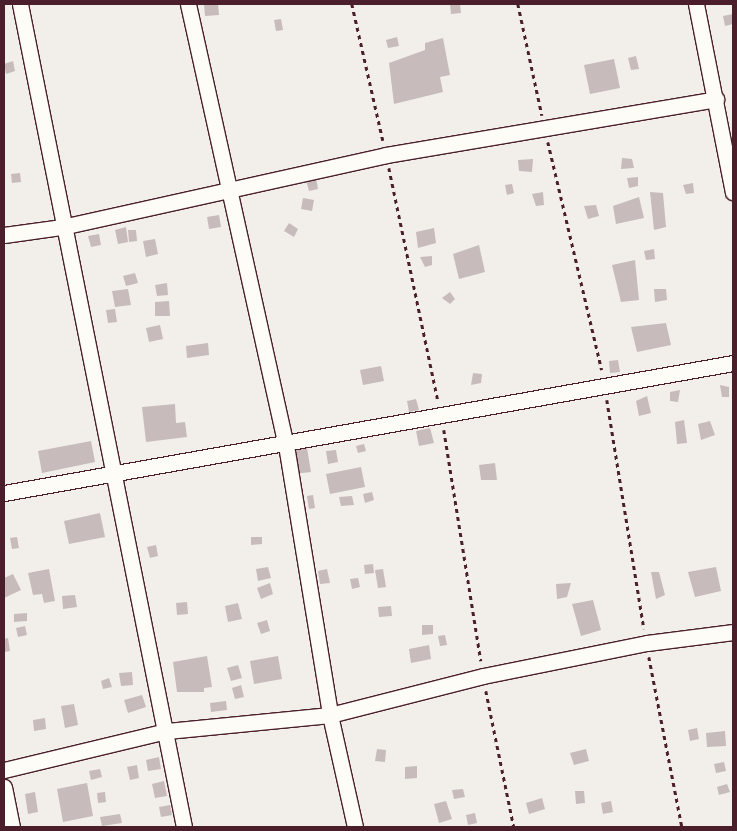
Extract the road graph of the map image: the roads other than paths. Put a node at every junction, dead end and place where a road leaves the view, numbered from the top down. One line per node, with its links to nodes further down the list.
1 (20, 4): 7 (street)
2 (188, 4): 5 (street)
3 (696, 4): 4 (street)
4 (716, 99): 5 (street); 6 (street)
5 (228, 188): 7 (street); 10 (street)
6 (733, 192)
7 (62, 227): 8 (street); 11 (street)
8 (4, 235)
9 (733, 363): 10 (street)
10 (286, 445): 11 (street); 14 (street)
11 (113, 471): 12 (street); 15 (street)
12 (4, 493)
13 (733, 632): 14 (street)
14 (330, 715): 15 (street); 20 (street)
15 (167, 731): 16 (street); 19 (street)
16 (4, 770)
17 (4, 787): 18 (street)
18 (12, 827)
19 (184, 827)
20 (355, 827)

